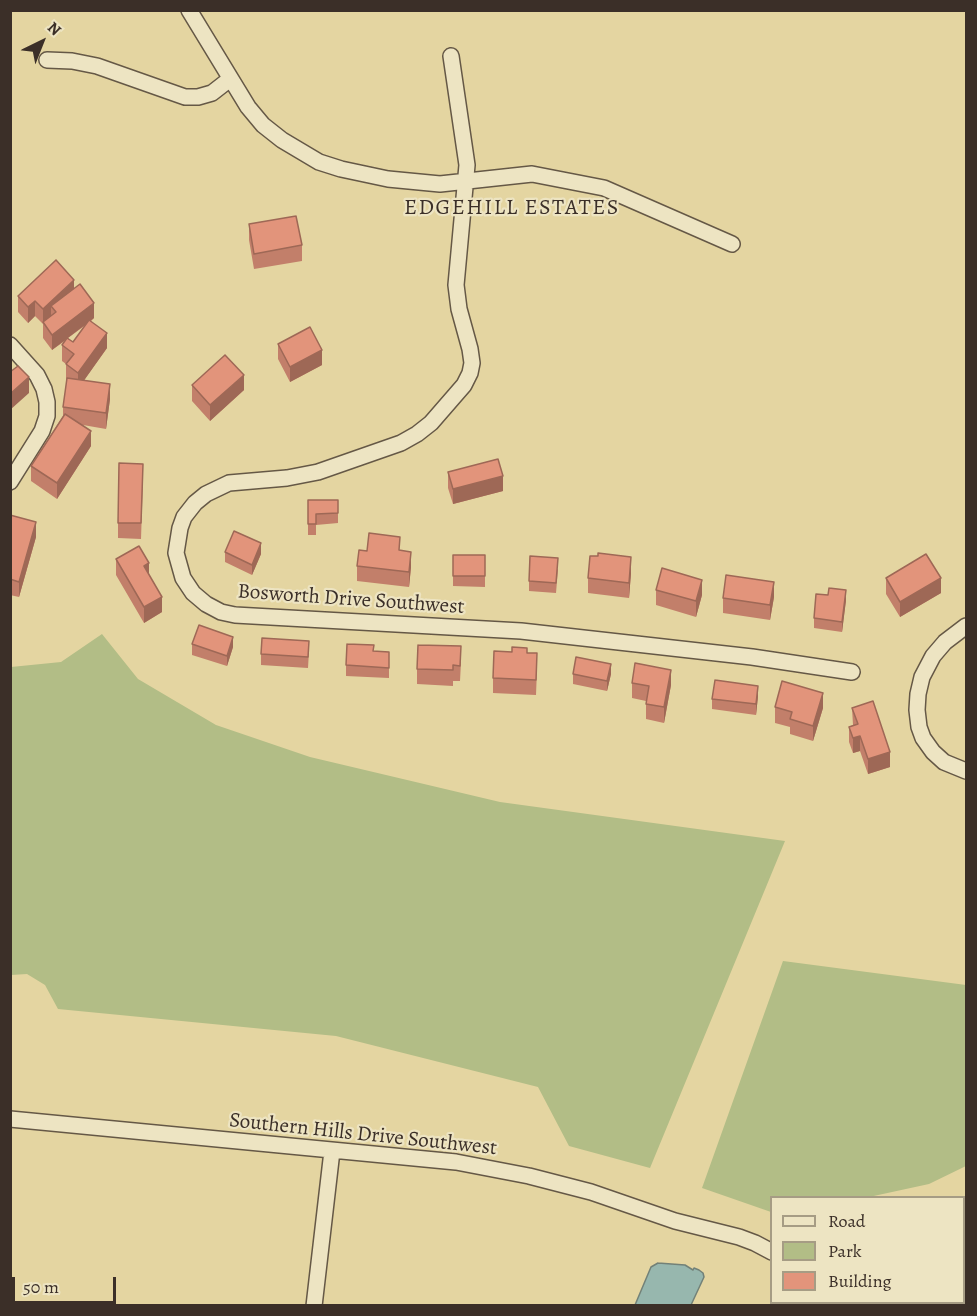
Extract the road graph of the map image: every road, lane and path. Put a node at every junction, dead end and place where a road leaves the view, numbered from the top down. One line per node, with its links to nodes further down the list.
1 (189, 10): 4 (street)
2 (452, 56): 5 (street, Bosworth Drive Southwest)
3 (47, 60): 4 (street)
4 (230, 79): 5 (street)
5 (467, 182): 6 (street); 10 (street, Bosworth Drive Southwest)
6 (732, 244)
7 (10, 345): 8 (street)
8 (10, 482)
9 (966, 626): 11 (street)
10 (852, 672)
11 (966, 771)
12 (10, 1119): 13 (street, Southern Hills Drive Southwest)
13 (332, 1151): 14 (street, Southern Hills Drive Southwest); 15 (street)
14 (770, 1251)
15 (314, 1305)

